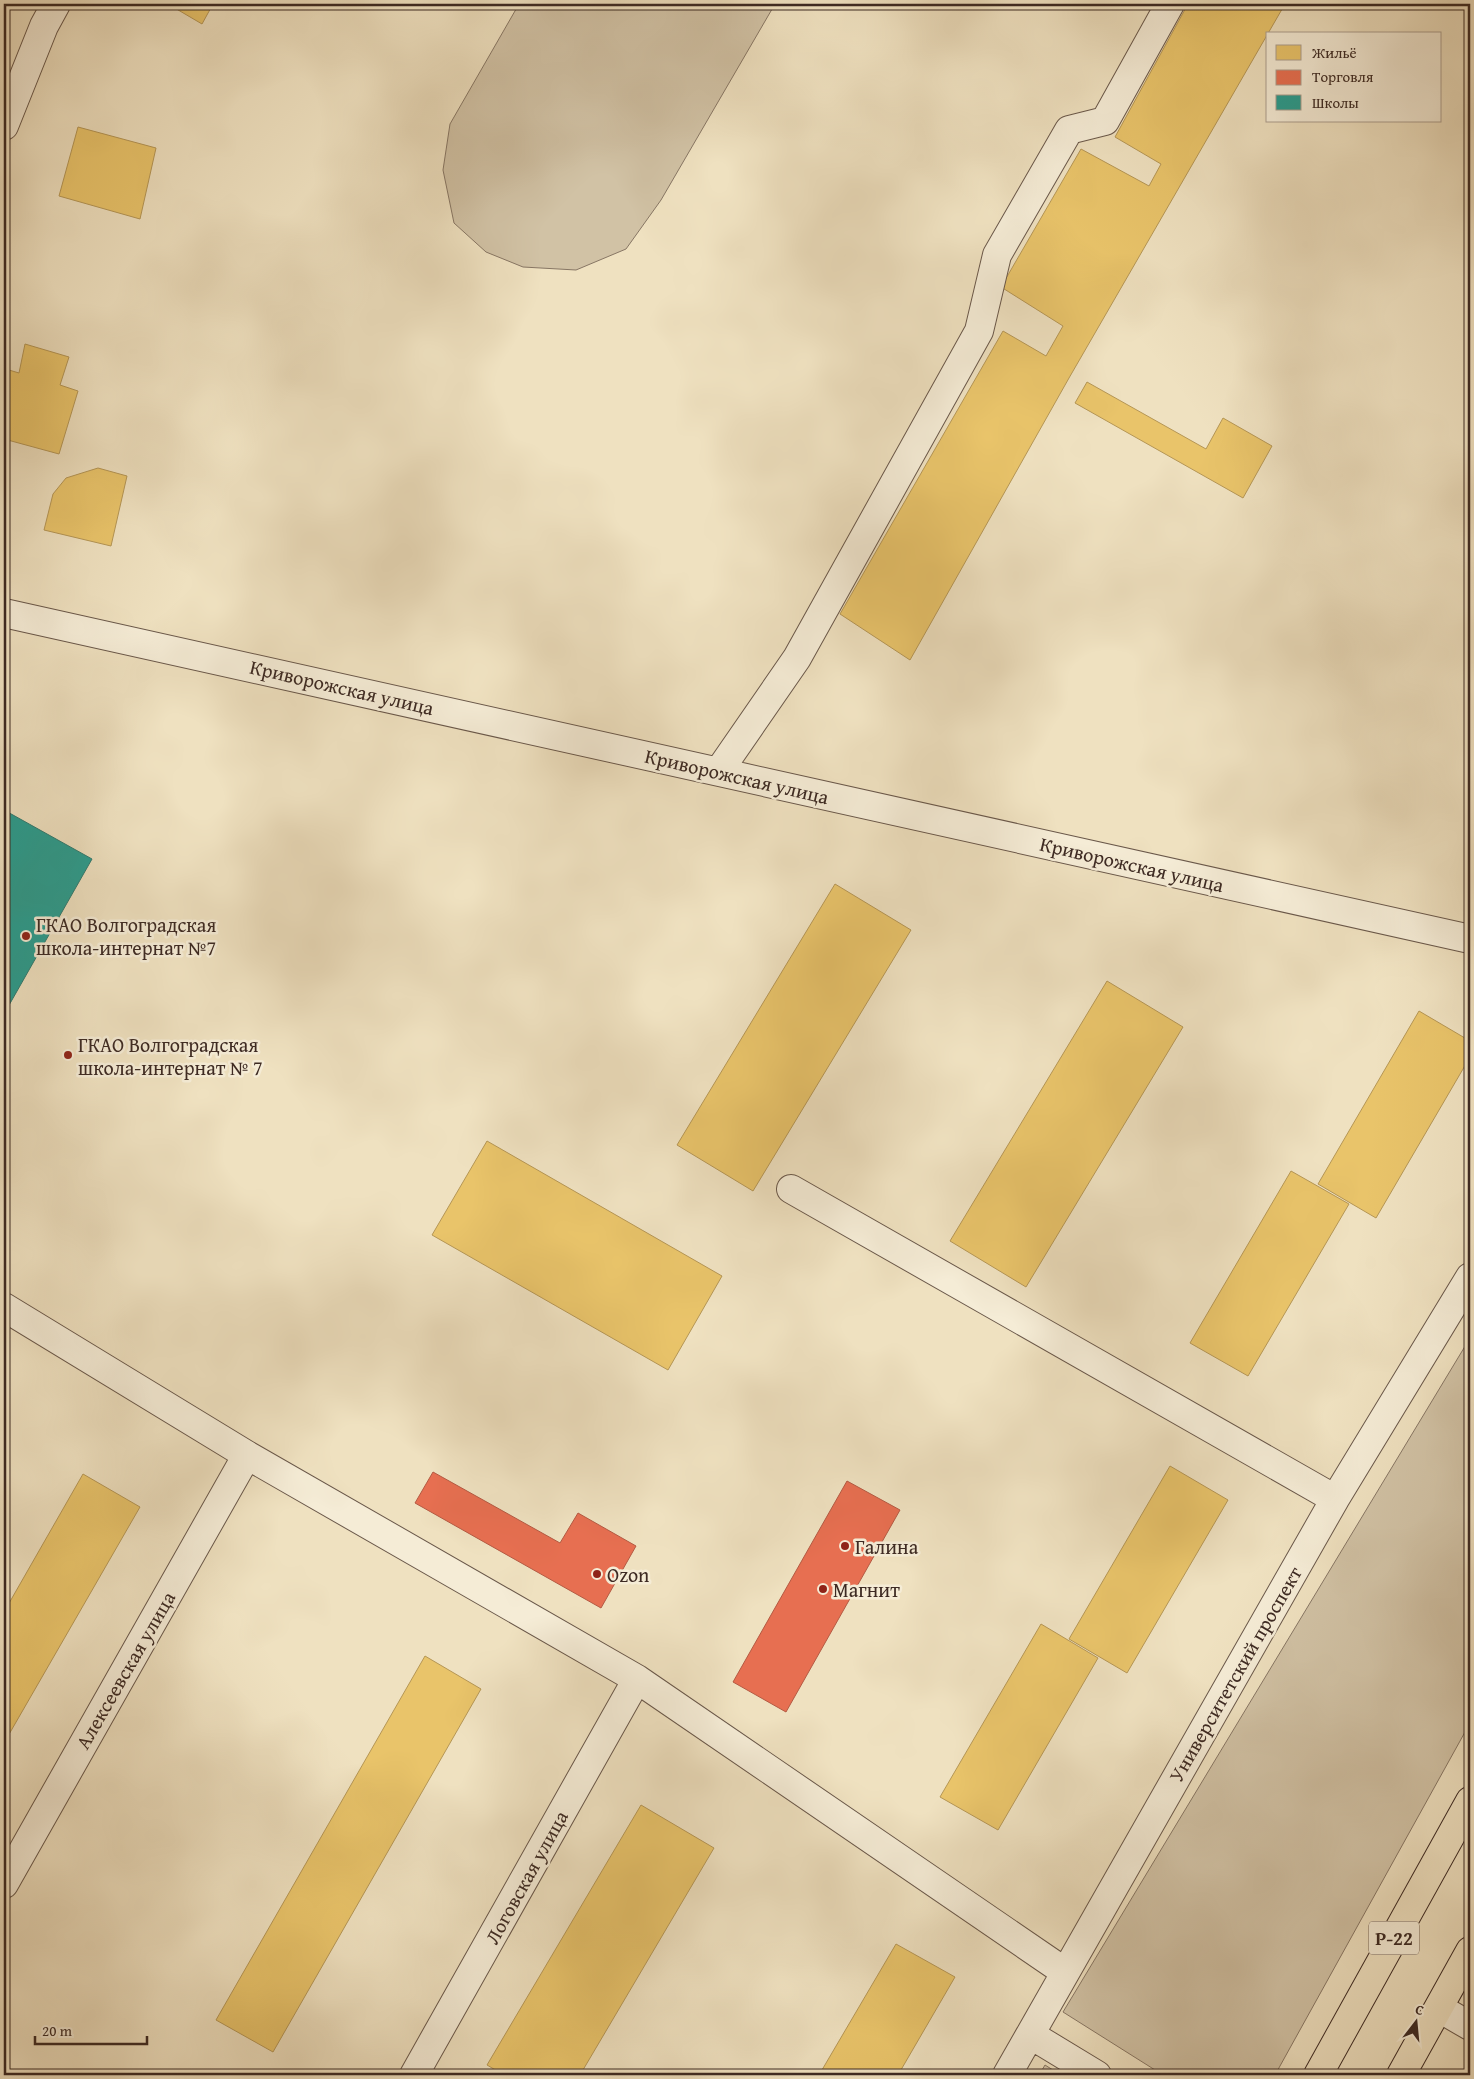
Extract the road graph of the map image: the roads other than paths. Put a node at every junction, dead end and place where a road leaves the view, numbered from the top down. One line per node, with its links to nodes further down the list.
1 (56, 4): 3 (street)
2 (1170, 4): 5 (street)
3 (4, 126)
4 (4, 613): 5 (street, Криворожская улица)
5 (719, 772): 6 (street, Криворожская улица)
6 (1470, 939)
7 (791, 1189): 11 (street)
8 (1470, 1277): 11 (street, Университетский проспект)
9 (4, 1307): 10 (street)
10 (247, 1455): 12 (street); 14 (street, Алексеевская улица)
11 (1335, 1499): 16 (street, Университетский проспект)
12 (637, 1679): 16 (street); 20 (street, Логовская улица)
13 (1470, 1801): 23 (highway, Р-22)
14 (4, 1884)
15 (1470, 1951): 17 (highway)
16 (1066, 1972): 19 (street, Университетский проспект)
17 (1439, 2008): 18 (street); 24 (highway)
18 (1470, 2026)
19 (1032, 2034): 21 (street, Университетский проспект); 22 (street)
20 (414, 2075)
21 (1007, 2075)
22 (1096, 2075)
23 (1318, 2075)
24 (1401, 2075)

